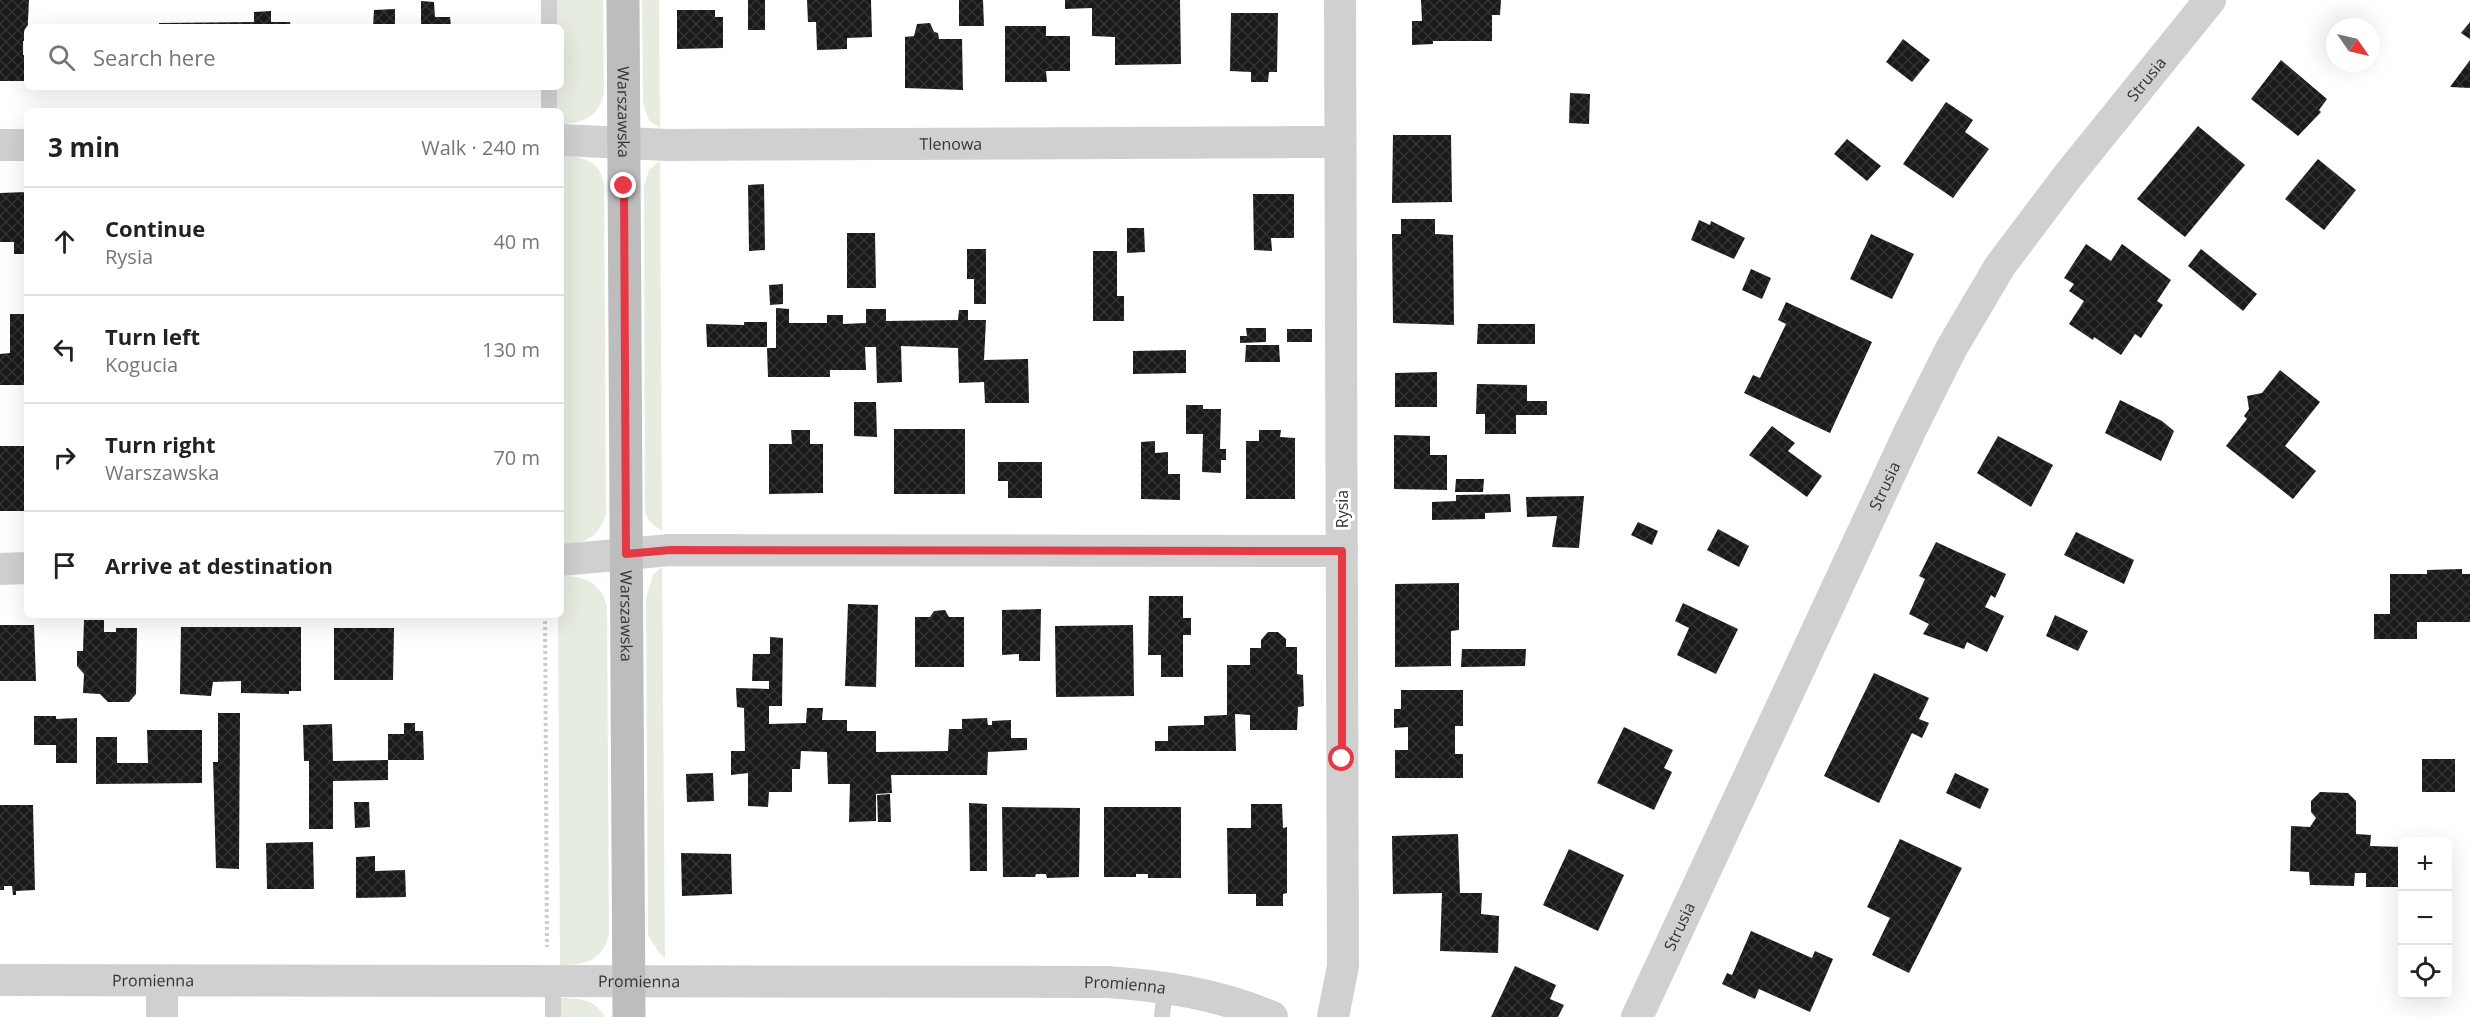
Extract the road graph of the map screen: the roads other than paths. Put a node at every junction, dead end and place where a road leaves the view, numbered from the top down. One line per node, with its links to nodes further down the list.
1 (549, 0): 5 (lane)
2 (623, 0): 10 (street, Warszawska)
3 (1340, 0): 9 (street, Rysia)
4 (2210, 0): 29 (street, Strusia)
5 (549, 24)
6 (549, 90): 7 (lane)
7 (549, 108)
8 (564, 140): 10 (street, Tlenowa)
9 (1341, 142): 10 (street, Tlenowa); 13 (street, Rysia)
10 (624, 143): 14 (street, Warszawska)
11 (0, 145): 12 (street)
12 (24, 145)
13 (1342, 551): 14 (street); 28 (street, Rysia)
14 (626, 554): 15 (street); 21 (street, Warszawska)
15 (564, 560)
16 (24, 568): 17 (street)
17 (0, 569)
18 (0, 980): 19 (street, Promienna)
19 (162, 981): 20 (street, Promienna); 23 (street)
20 (553, 982): 21 (street, Promienna); 24 (lane)
21 (629, 982): 22 (street, Promienna); 25 (street, Warszawska)
22 (1165, 986): 26 (lane); 27 (street, Promienna)
23 (162, 1017)
24 (553, 1017)
25 (629, 1017)
26 (1162, 1017)
27 (1272, 1017)
28 (1333, 1017)
29 (1637, 1017)

